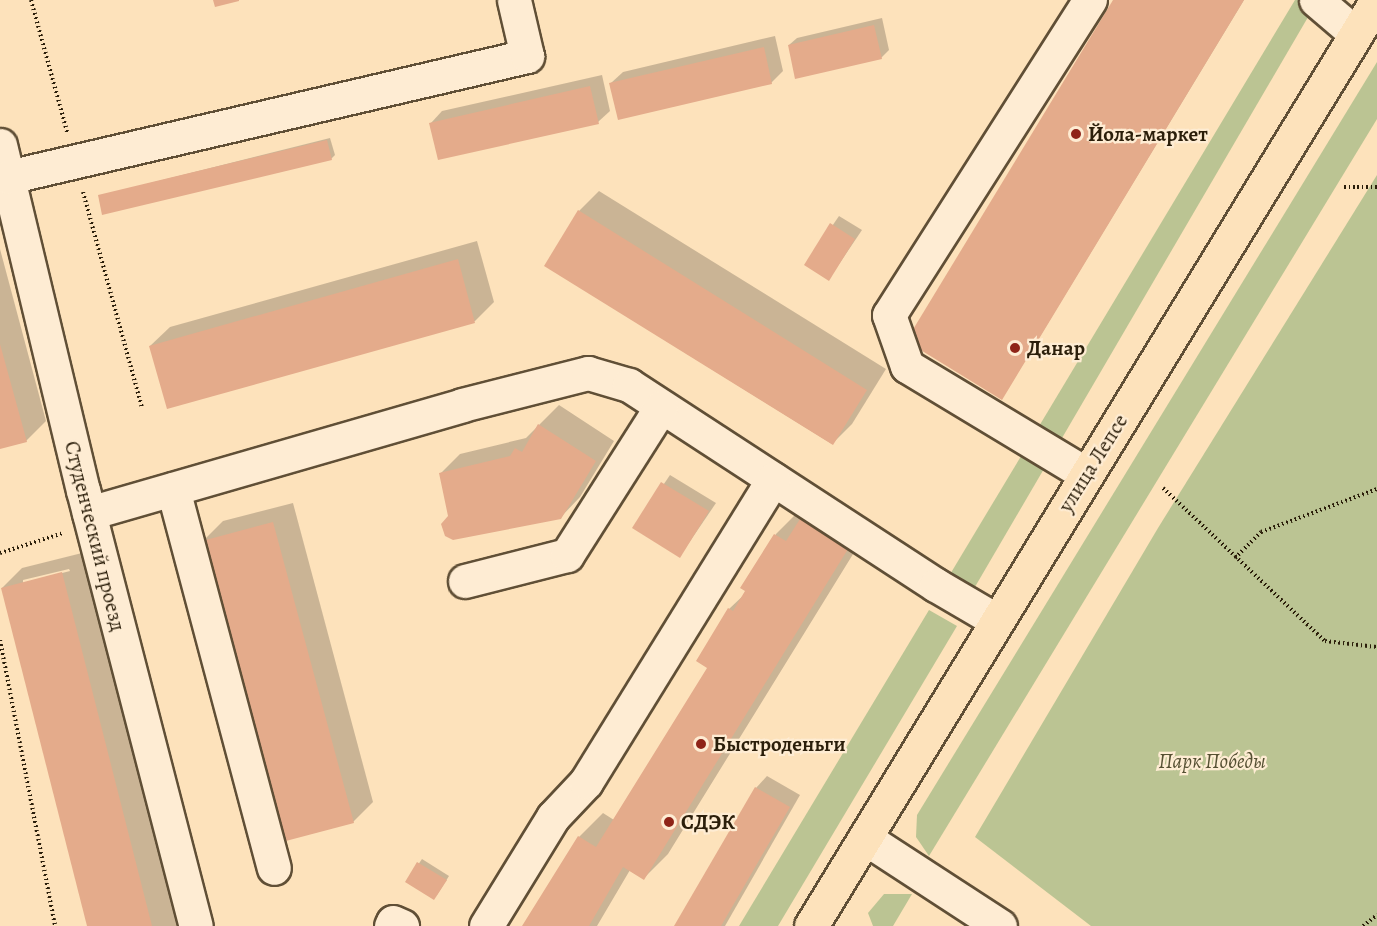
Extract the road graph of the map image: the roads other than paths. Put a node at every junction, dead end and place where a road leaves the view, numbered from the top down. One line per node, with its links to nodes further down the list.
1 (514, 0): 7 (street)
2 (1090, 0): 9 (street)
3 (1316, 0): 5 (street)
4 (1377, 0): 5 (main road, улица Лепсе)
5 (1356, 34): 9 (main road, улица Лепсе)
6 (0, 145): 7 (street, Студенческий проезд)
7 (8, 177): 12 (street, Студенческий проезд)
8 (661, 407): 10 (street); 11 (street); 13 (street)
9 (1086, 474): 14 (main road, улица Лепсе)
10 (773, 479): 14 (street); 20 (street)
11 (173, 489): 12 (street); 16 (street)
12 (80, 522): 17 (street, Студенческий проезд)
13 (465, 581)
14 (996, 620): 15 (main road, улица Лепсе)
15 (865, 838): 21 (main road, улица Лепсе); 22 (street)
16 (274, 868)
17 (196, 926)
18 (391, 926): 19 (street)
19 (402, 926)
20 (486, 926)
21 (811, 926)
22 (1000, 926)

